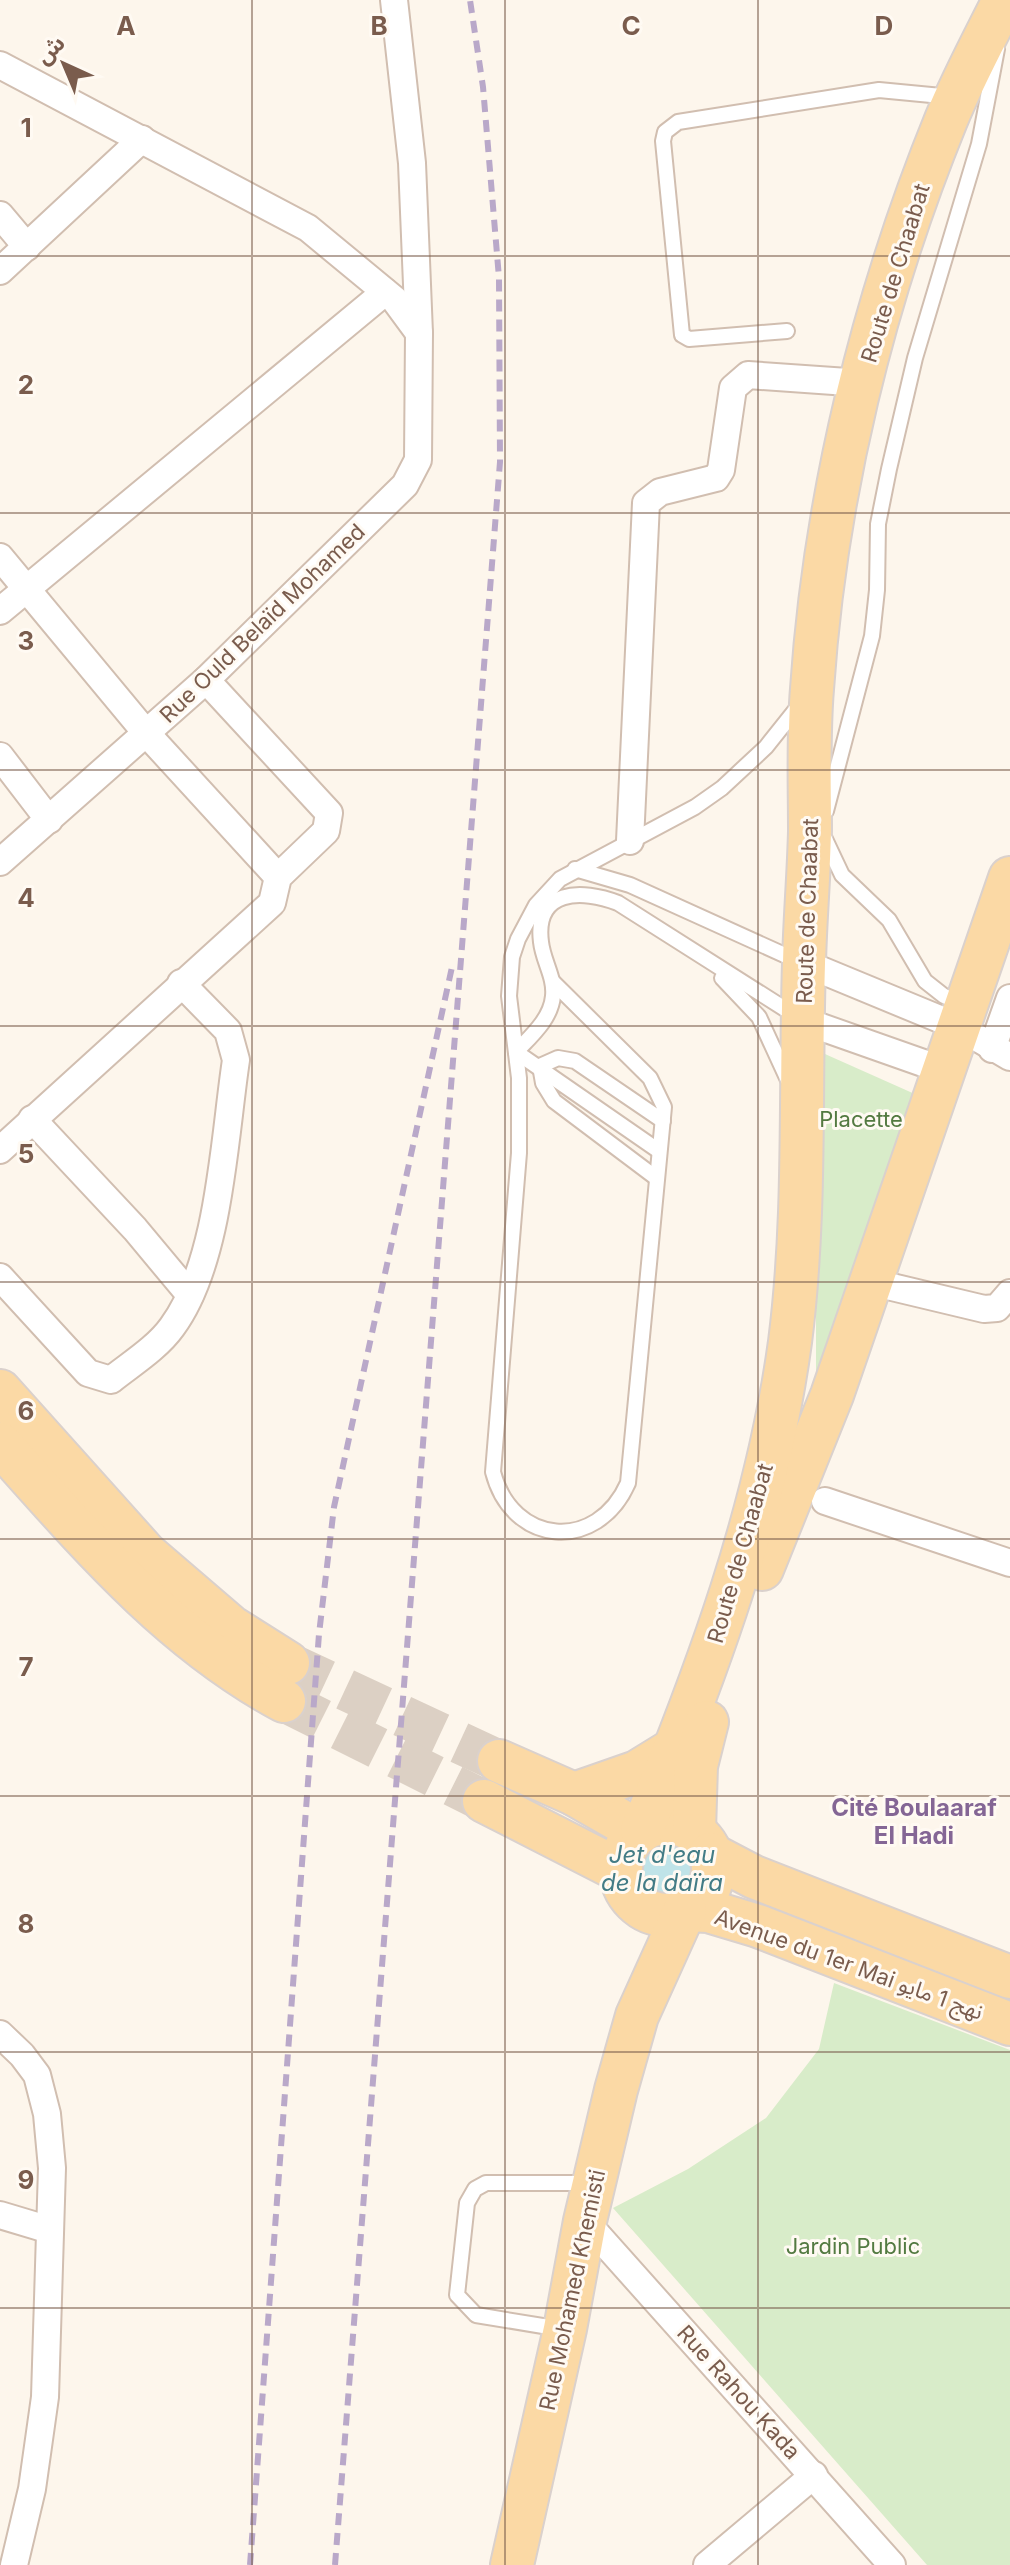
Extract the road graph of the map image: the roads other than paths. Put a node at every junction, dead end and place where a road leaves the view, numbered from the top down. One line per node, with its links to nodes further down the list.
1 (394, 0): 11 (street, Rue Ould Belaïd Mohamed)
2 (998, 0): 4 (main road, Route de Chaabat); 24 (lane)
3 (0, 65): 5 (street)
4 (956, 97): 10 (lane); 12 (main road, Route de Chaabat)
5 (142, 139): 7 (street); 9 (street)
6 (0, 215): 7 (street)
7 (27, 247): 8 (street)
8 (0, 271)
9 (385, 292): 11 (street); 14 (street)
10 (787, 331)
11 (419, 333): 16 (street, Rue Ould Belaïd Mohamed)
12 (862, 383): 17 (main road, Route de Chaabat); 21 (street)
13 (0, 557): 14 (street)
14 (25, 587): 15 (street); 18 (street)
15 (0, 611)
16 (206, 680): 18 (street, Rue Ould Belaïd Mohamed); 25 (street)
17 (811, 690): 21 (lane); 24 (main road, Route de Chaabat)
18 (147, 734): 20 (street, Rue Ould Belaïd Mohamed); 25 (street)
19 (0, 756): 20 (street)
20 (49, 820): 22 (street, Rue Ould Belaïd Mohamed)
21 (630, 841): 23 (lane)
22 (0, 862)
23 (575, 869): 28 (lane); 34 (lane)
24 (826, 872): 28 (main road, Route de Chaabat); 33 (lane)
25 (278, 877): 30 (street)
26 (1010, 878): 33 (main road, Route de Chaabat)
27 (698, 956): 29 (lane); 32 (lane); 38 (lane)
28 (804, 963): 32 (main road, Route de Chaabat); 33 (street)
29 (553, 982): 34 (lane); 39 (lane)
30 (181, 983): 37 (street); 46 (street)
31 (1010, 998): 33 (street)
32 (804, 1021): 36 (street); 38 (main road, Route de Chaabat)
33 (982, 1034): 36 (main road, Route de Chaabat)
34 (516, 1052): 35 (lane); 42 (lane)
35 (540, 1066): 39 (lane); 41 (lane); 42 (lane)
36 (943, 1070): 44 (main road, Route de Chaabat)
37 (32, 1119): 40 (street); 46 (street)
38 (802, 1120): 51 (main road, Route de Chaabat)
39 (663, 1121): 41 (lane)
40 (0, 1150)
41 (659, 1151): 42 (lane)
42 (655, 1177)
43 (0, 1277): 46 (street)
44 (871, 1282): 45 (street); 56 (main road, Route de Chaabat)
45 (1010, 1293)
46 (190, 1295)
47 (0, 1391): 48 (main road)
48 (0, 1444)
49 (825, 1501): 50 (street)
50 (1010, 1563)
51 (676, 1748): 53 (main road); 55 (main road, Route de Chaabat)
52 (499, 1761): 53 (main road)
53 (574, 1794): 55 (main road)
54 (484, 1801): 57 (main road)
55 (641, 1831): 56 (main road); 57 (main road)
56 (702, 1843): 58 (main road); 59 (main road, Avenue du 1er Mai نهج 1 مايو)
57 (629, 1887): 58 (main road); 60 (main road, Rue Mohamed Khemisti)
58 (686, 1910): 60 (main road, Rue Mohamed Khemisti); 61 (main road, Avenue du 1er Mai نهج 1 مايو)
59 (1010, 1977)
60 (637, 2016): 63 (main road, Rue Mohamed Khemisti)
61 (1010, 2024)
62 (0, 2034): 65 (street)
63 (589, 2202): 66 (main road, Rue Mohamed Khemisti); 66 (lane); 67 (street, Rue Rahou Kada)
64 (0, 2215): 65 (street)
65 (50, 2230): 69 (street)
66 (565, 2329): 68 (main road, Rue Mohamed Khemisti)
67 (814, 2475): 70 (street); 71 (street, Rue Rahou Kada)
68 (516, 2561)
69 (14, 2565)
70 (707, 2565)
71 (892, 2565)

